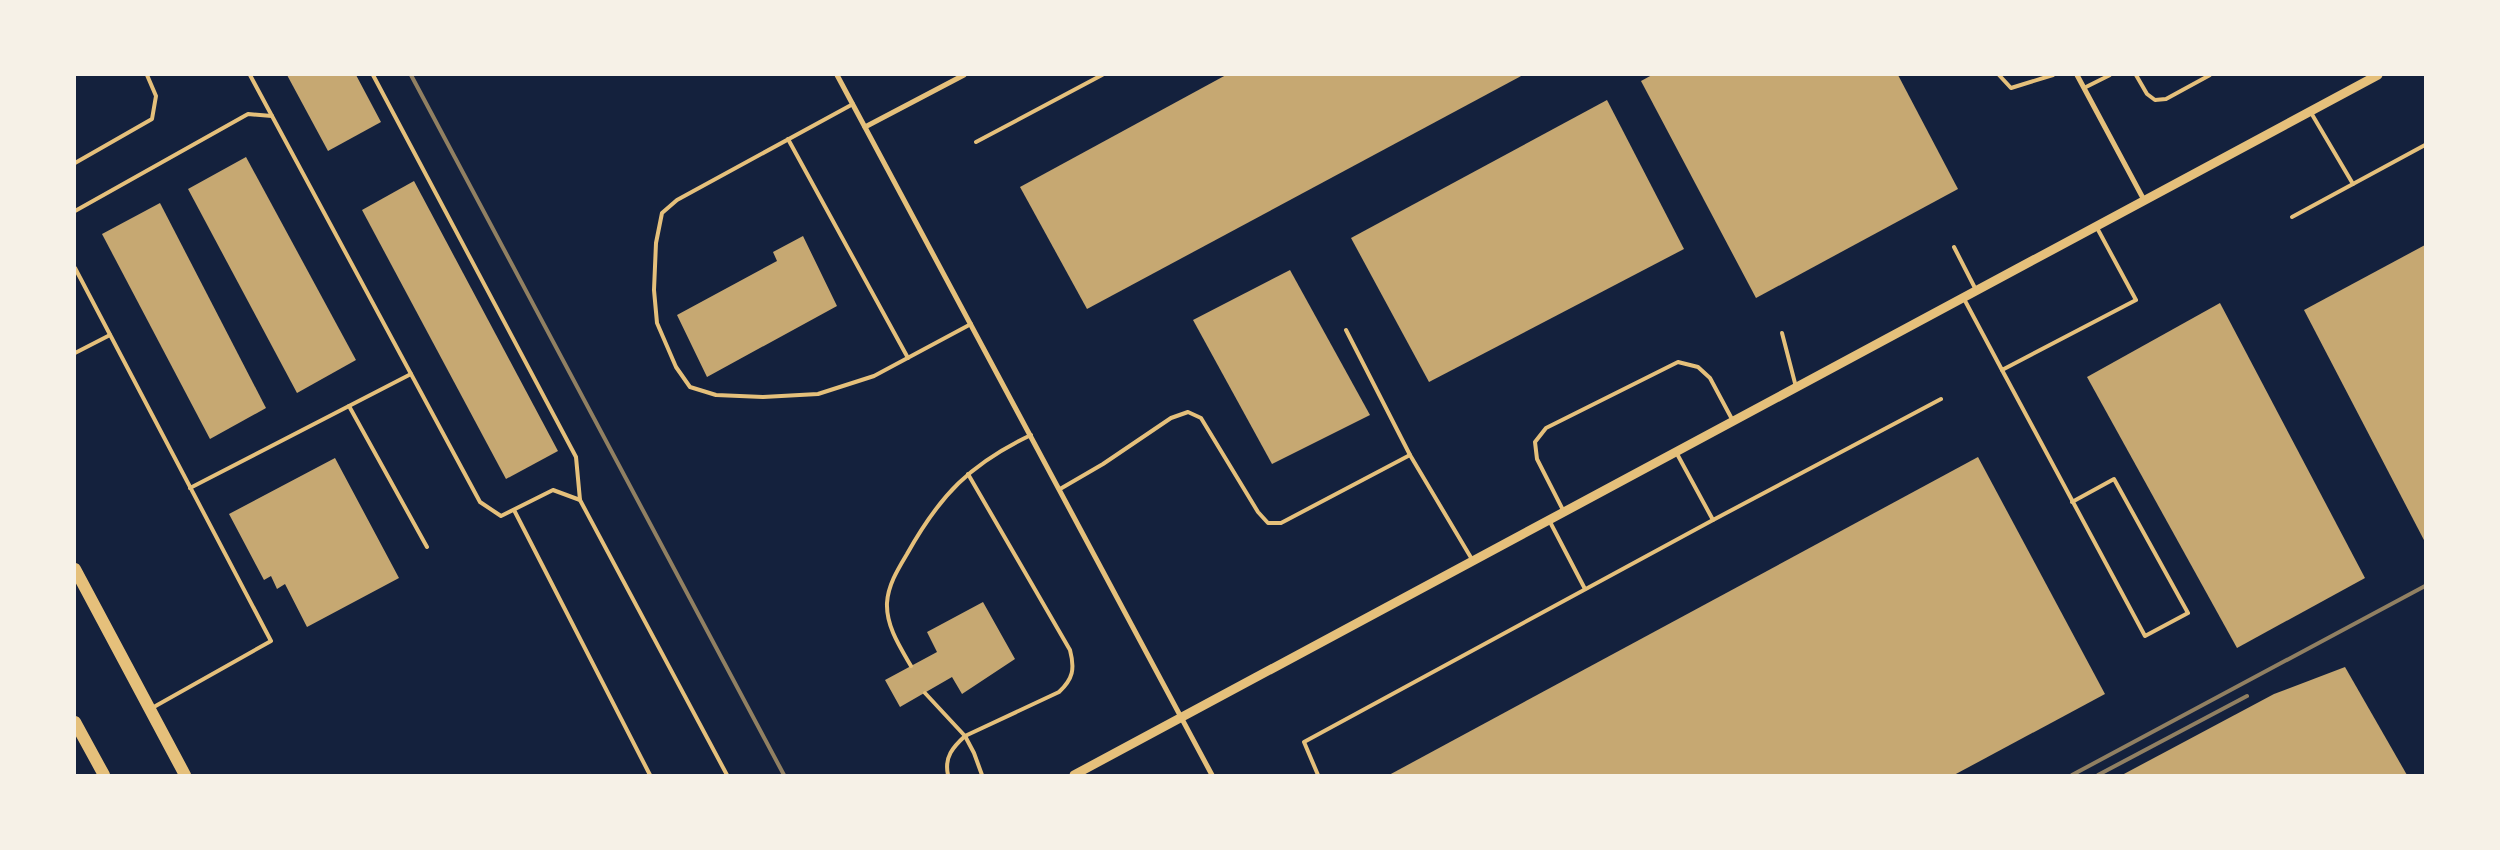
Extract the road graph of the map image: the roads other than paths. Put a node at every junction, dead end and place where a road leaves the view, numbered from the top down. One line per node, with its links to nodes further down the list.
1 (147, 75): 22 (lane)
2 (250, 75): 17 (lane)
3 (373, 75): 50 (lane)
4 (837, 75): 15 (street)
5 (964, 75): 18 (street)
6 (1102, 75): 20 (lane)
7 (1999, 75): 8 (lane)
8 (2053, 75)
9 (2077, 75): 14 (street)
10 (2110, 75): 14 (lane)
11 (2136, 75): 12 (lane)
12 (2210, 75)
13 (2378, 75): 16 (street)
14 (2084, 88): 24 (street)
15 (853, 104): 18 (street); 19 (lane)
16 (2310, 111): 23 (lane); 24 (street)
17 (272, 116): 25 (lane); 39 (lane)
18 (865, 128): 32 (street)
19 (788, 138): 37 (lane); 37 (lane)
20 (976, 142)
21 (2425, 145): 23 (lane)
22 (75, 163)
23 (2353, 184): 26 (lane)
24 (2144, 200): 27 (street)
25 (75, 211)
26 (2292, 217)
27 (2096, 226): 30 (street); 38 (lane)
28 (1954, 247): 30 (lane)
29 (75, 268): 35 (lane)
30 (1976, 290): 31 (street)
31 (1963, 297): 38 (lane); 40 (street)
32 (971, 324): 37 (lane); 44 (street)
33 (1346, 330): 46 (lane)
34 (1782, 333): 40 (lane)
35 (110, 335): 36 (lane); 48 (lane)
36 (75, 353)
37 (908, 358)
38 (2002, 370): 51 (lane)
39 (410, 374): 42 (lane); 52 (lane)
40 (1796, 387): 43 (street)
41 (1941, 399): 55 (lane)
42 (349, 406): 48 (lane); 56 (lane)
43 (1733, 421): 45 (street); 53 (lane)
44 (1031, 435): 47 (lane); 49 (street)
45 (1676, 452): 53 (street); 55 (lane)
46 (1410, 455): 49 (lane); 57 (lane)
47 (968, 474): 60 (lane); 65 (lane)
48 (190, 488): 62 (lane)
49 (1060, 489): 63 (street)
50 (580, 500): 52 (lane); 69 (lane)
51 (2072, 502): 51 (lane)
52 (514, 510): 68 (lane)
53 (1564, 512): 54 (street)
54 (1549, 520): 57 (street); 59 (lane)
55 (1713, 520): 59 (lane)
56 (427, 547)
57 (1473, 561): 63 (street)
58 (75, 569): 62 (main road)
59 (1585, 589): 74 (lane)
60 (911, 666)
61 (925, 693): 65 (lane)
62 (150, 709): 67 (main road)
63 (1182, 718): 72 (street); 73 (street)
64 (75, 722): 66 (main road)
65 (965, 736): 70 (lane); 71 (lane)
66 (104, 775)
67 (185, 775)
68 (650, 775)
69 (727, 775)
70 (948, 775)
71 (982, 775)
72 (1074, 775)
73 (1212, 775)
74 (1318, 775)

